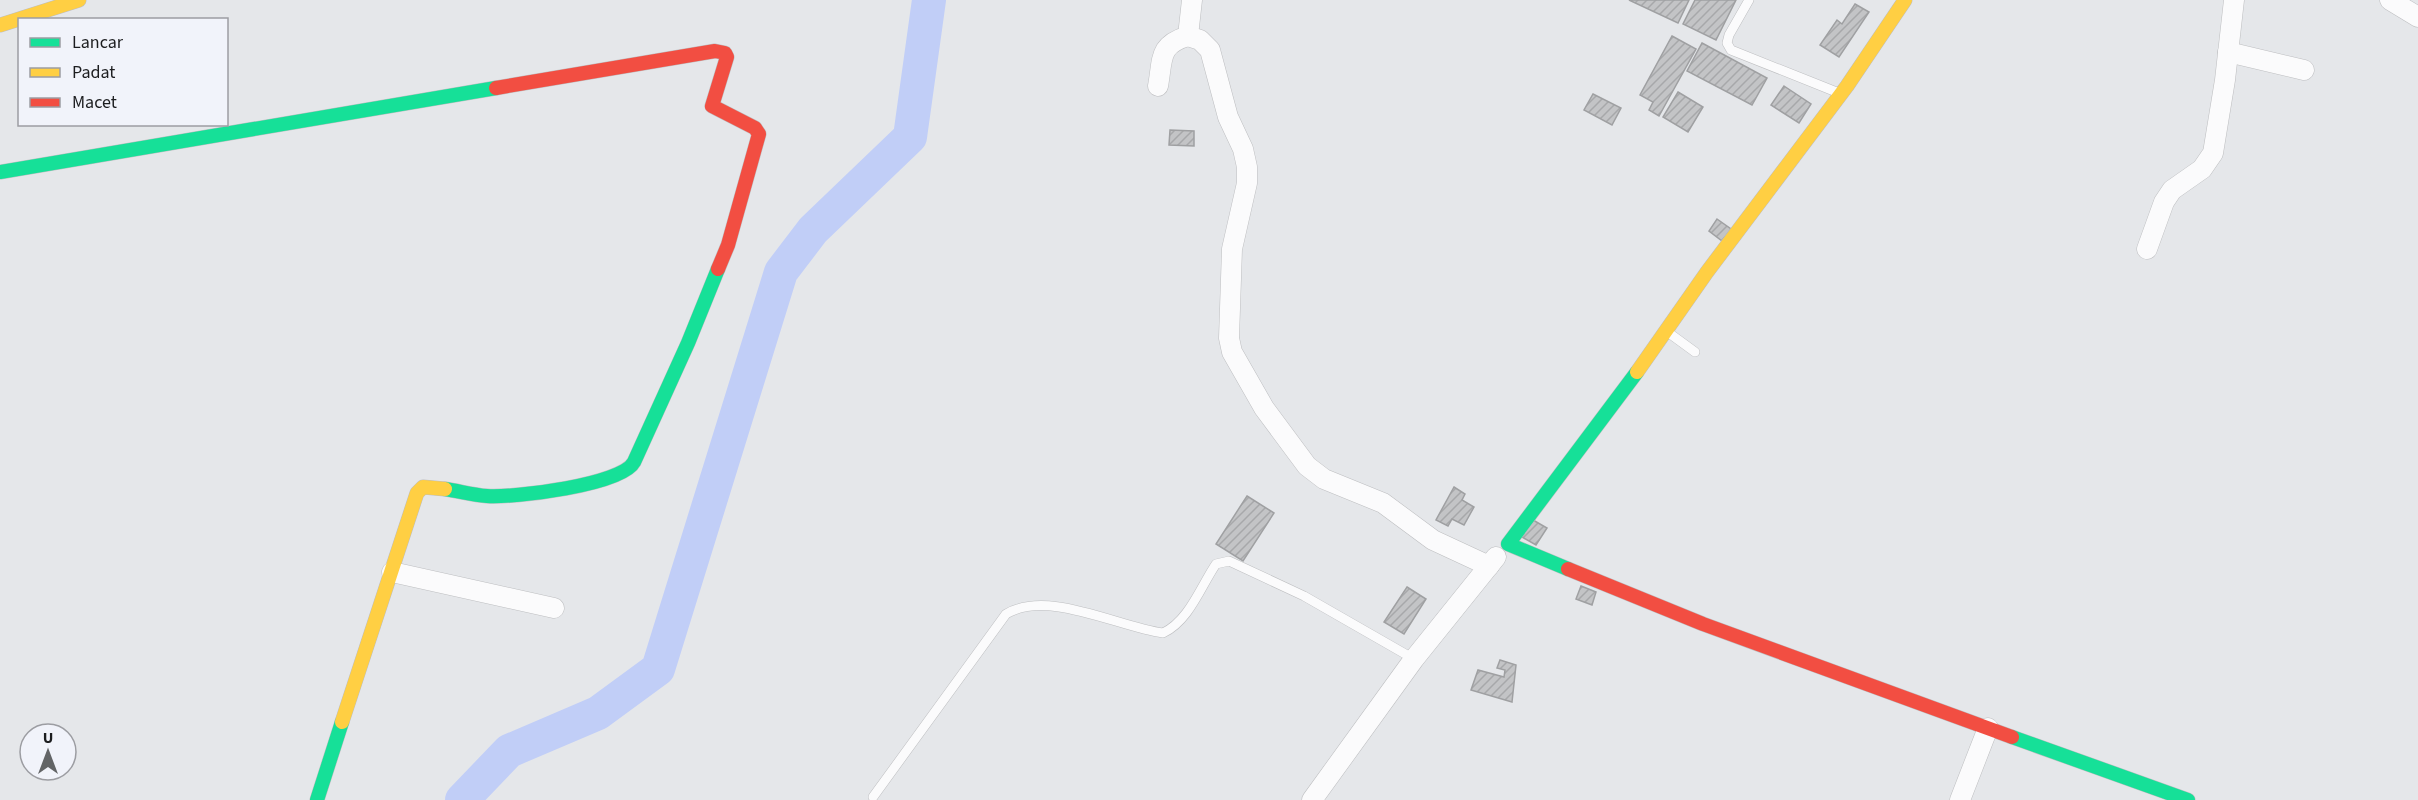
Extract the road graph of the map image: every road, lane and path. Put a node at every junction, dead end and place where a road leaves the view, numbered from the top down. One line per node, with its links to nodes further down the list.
1 (16, 0): 9 (street)
2 (79, 0): 10 (main road)
3 (1192, 0): 13 (street)
4 (1749, 0): 17 (lane)
5 (1905, 0): 17 (main road)
6 (2234, 0): 14 (street)
7 (2390, 0): 8 (street)
8 (2418, 17)
9 (20, 18)
10 (23, 18)
11 (18, 20): 12 (main road)
12 (0, 25)
13 (1188, 36): 16 (street); 23 (street)
14 (2228, 52): 15 (street); 19 (street)
15 (2304, 70)
16 (1158, 86)
17 (1841, 94): 20 (main road)
18 (0, 172): 24 (main road)
19 (2147, 249)
20 (1667, 332): 21 (lane); 22 (main road)
21 (1695, 352)
22 (1508, 544): 23 (street); 27 (main road)
23 (1489, 566): 26 (street)
24 (392, 572): 25 (street); 29 (main road)
25 (554, 608)
26 (1414, 659): 28 (lane); 30 (street)
27 (1988, 728): 31 (street); 32 (main road)
28 (873, 797)
29 (317, 800)
30 (1312, 800)
31 (1960, 800)
32 (2188, 800)

